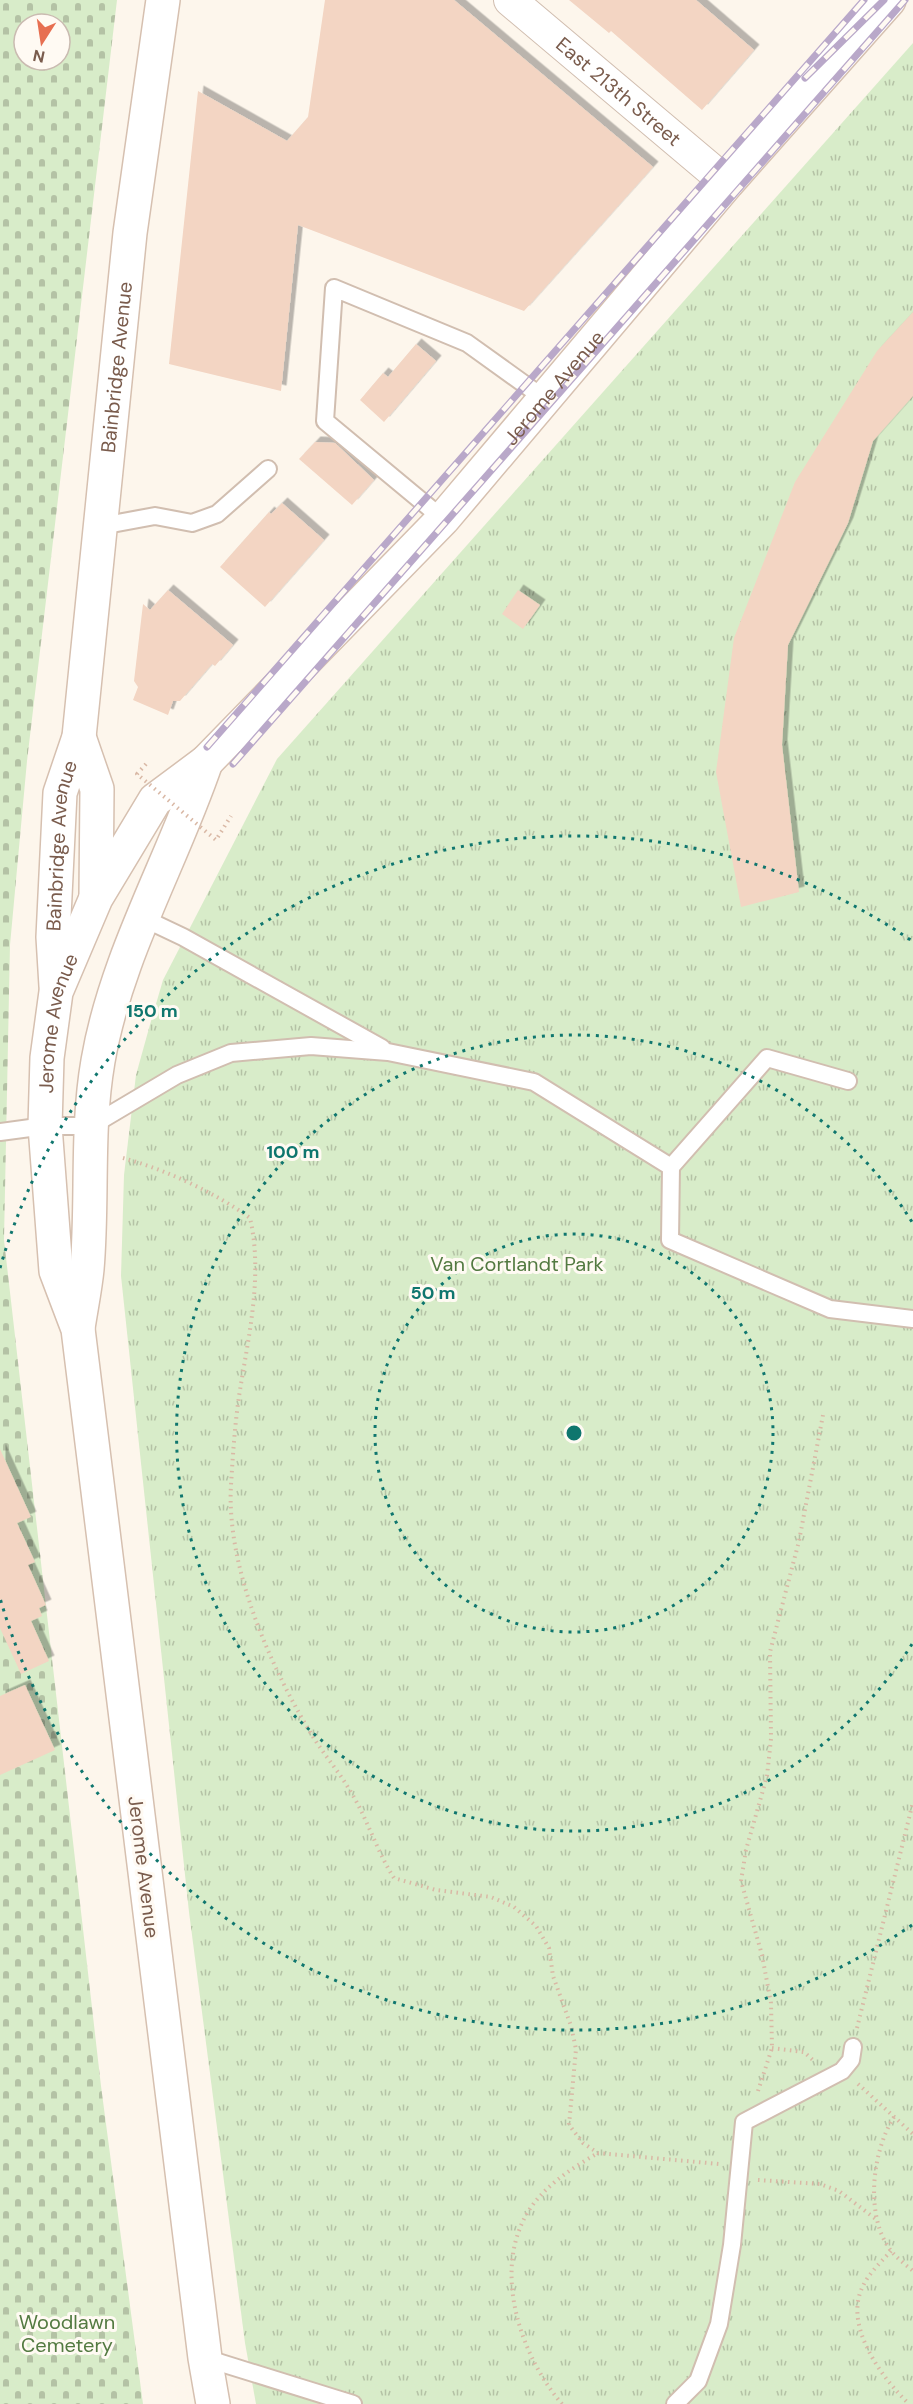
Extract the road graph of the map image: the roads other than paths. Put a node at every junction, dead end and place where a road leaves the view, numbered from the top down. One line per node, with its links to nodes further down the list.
1 (163, 0): 8 (main road, Bainbridge Avenue)
2 (510, 0): 4 (street, East 213th Street)
3 (889, 0): 4 (main road, Jerome Avenue)
4 (727, 183): 5 (main road, Jerome Avenue)
5 (544, 399): 7 (main road, Jerome Avenue); 7 (lane)
6 (268, 469): 8 (lane)
7 (443, 519): 10 (main road, Jerome Avenue)
8 (101, 526): 9 (main road, Bainbridge Avenue)
9 (80, 737): 11 (main road, Bainbridge Avenue); 13 (main road, Bainbridge Avenue)
10 (206, 762): 11 (main road, Jerome Avenue); 12 (main road, Jerome Avenue)
11 (96, 898): 12 (main road); 13 (main road, Jerome Avenue)
12 (143, 918): 14 (lane); 17 (main road, Jerome Avenue)
13 (56, 992): 16 (main road, Jerome Avenue)
14 (388, 1052): 17 (lane); 19 (lane)
15 (848, 1081): 19 (lane)
16 (45, 1126): 17 (lane); 18 (lane); 21 (main road, Jerome Avenue)
17 (91, 1126): 21 (main road, Jerome Avenue)
18 (0, 1132)
19 (671, 1167): 20 (lane)
20 (913, 1319)
21 (78, 1329): 23 (main road, Jerome Avenue)
22 (853, 2047): 26 (lane)
23 (205, 2358): 24 (main road, Jerome Avenue); 25 (lane)
24 (213, 2404)
25 (353, 2404)
26 (675, 2404)

